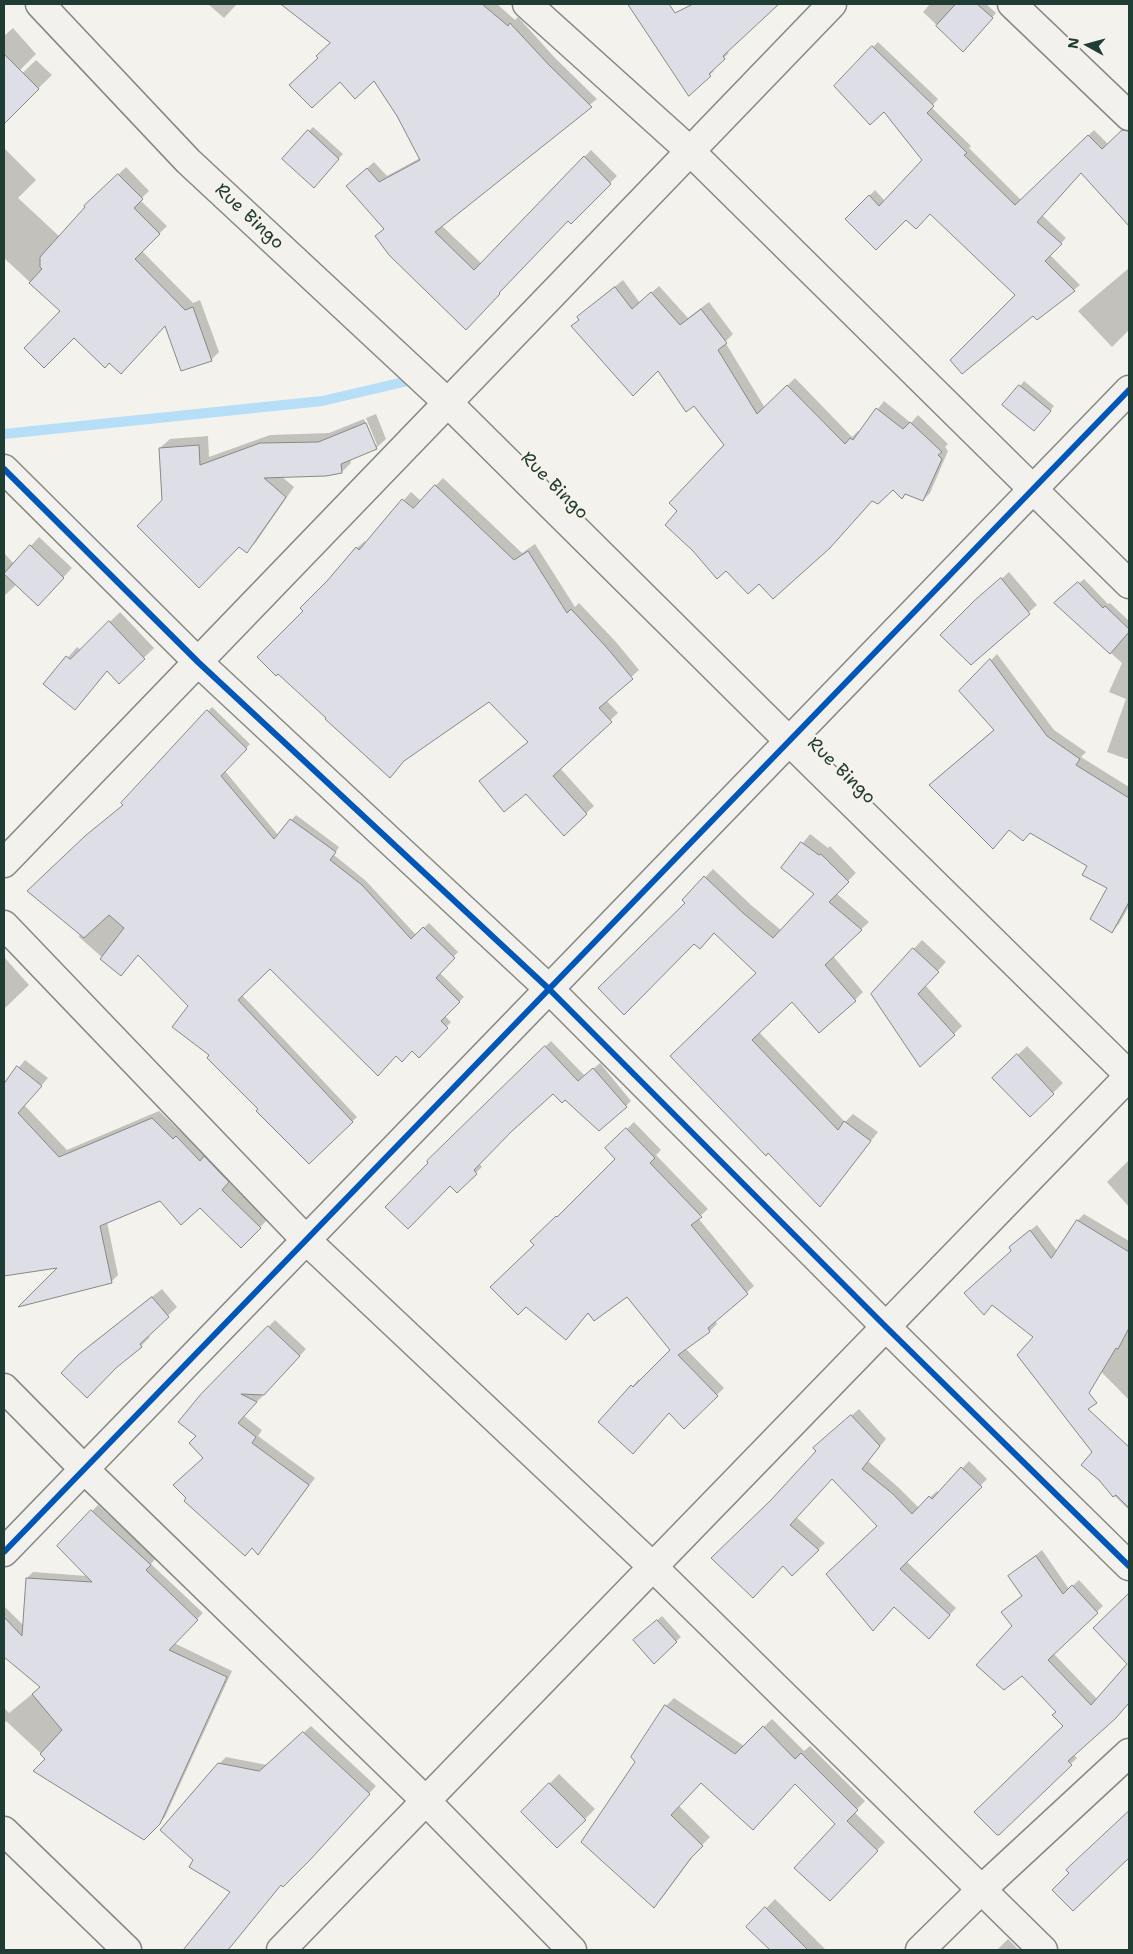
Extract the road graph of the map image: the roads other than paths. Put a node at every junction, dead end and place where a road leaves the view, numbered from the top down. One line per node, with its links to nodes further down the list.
1 (40, 4): 8 (street, Rue Bingo)
2 (527, 4): 6 (street)
3 (832, 4): 6 (street)
4 (1012, 4): 5 (street)
5 (1129, 116)
6 (690, 151): 8 (street); 10 (street)
7 (1129, 390): 10 (street)
8 (448, 403): 12 (street); 13 (street, Rue Bingo)
9 (4, 469): 12 (street)
10 (1033, 489): 11 (street); 13 (street)
11 (1129, 584)
12 (198, 662): 14 (street); 16 (street)
13 (789, 741): 16 (street); 17 (street, Rue Bingo)
14 (4, 863)
15 (4, 925): 18 (street)
16 (549, 989): 18 (street); 19 (street)
17 (1129, 1075): 19 (street)
18 (306, 1240): 21 (street); 24 (street)
19 (886, 1327): 23 (street); 24 (street)
20 (4, 1388): 21 (street)
21 (84, 1469): 22 (street); 26 (street)
22 (4, 1552)
23 (1129, 1566)
24 (653, 1567): 26 (street); 28 (street)
25 (1129, 1753): 28 (street)
26 (426, 1802): 30 (street); 31 (street)
27 (4, 1831): 29 (street)
28 (982, 1890): 32 (street); 33 (street)
29 (127, 1950)
30 (281, 1950)
31 (572, 1950)
32 (920, 1950)
33 (1043, 1950)

